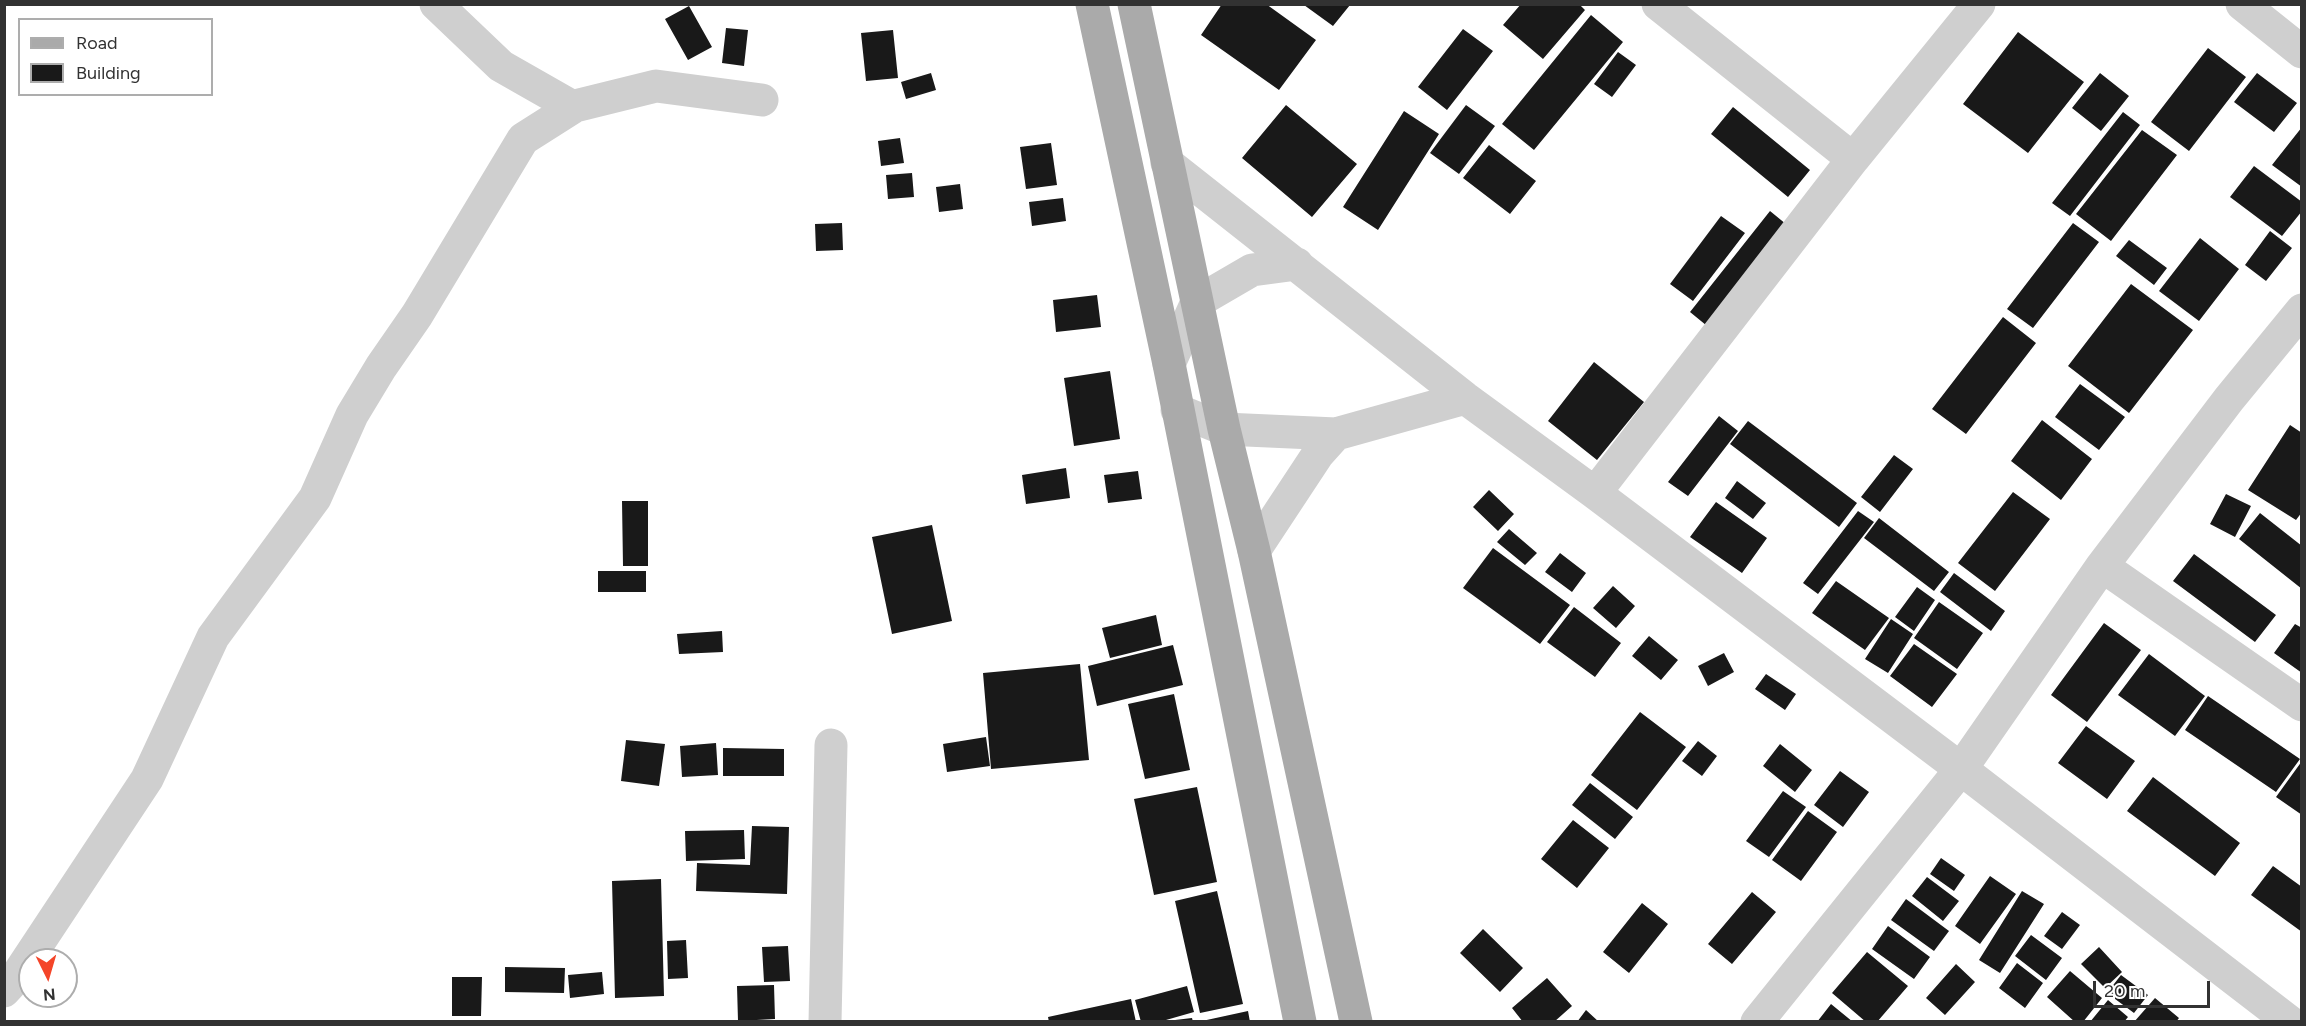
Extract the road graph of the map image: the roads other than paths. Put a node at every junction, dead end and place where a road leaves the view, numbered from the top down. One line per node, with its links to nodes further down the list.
1 (436, 4): 9 (street)
2 (1092, 4): 15 (main road)
3 (1134, 4): 11 (main road)
4 (1658, 4): 10 (street)
5 (1979, 4): 10 (street)
6 (2242, 4): 7 (street)
7 (2301, 52)
8 (762, 100): 9 (street)
9 (573, 107): 26 (street)
10 (1854, 159): 20 (street)
11 (1167, 163): 12 (street); 13 (main road)
12 (1297, 264): 13 (street); 16 (street)
13 (1197, 302): 15 (street); 18 (main road)
14 (2301, 310): 22 (street)
15 (1169, 364): 17 (main road)
16 (1465, 398): 19 (street); 20 (street)
17 (1177, 410): 18 (street); 28 (main road)
18 (1224, 429): 19 (street); 21 (main road)
19 (1336, 434): 21 (street)
20 (1595, 493): 25 (street)
21 (1254, 551): 29 (main road)
22 (2102, 566): 23 (street); 25 (street)
23 (2301, 705)
24 (831, 745): 27 (street)
25 (1961, 769): 30 (street); 31 (street)
26 (4, 991)
27 (825, 1022)
28 (1300, 1022)
29 (1356, 1022)
30 (1757, 1022)
31 (2290, 1022)

